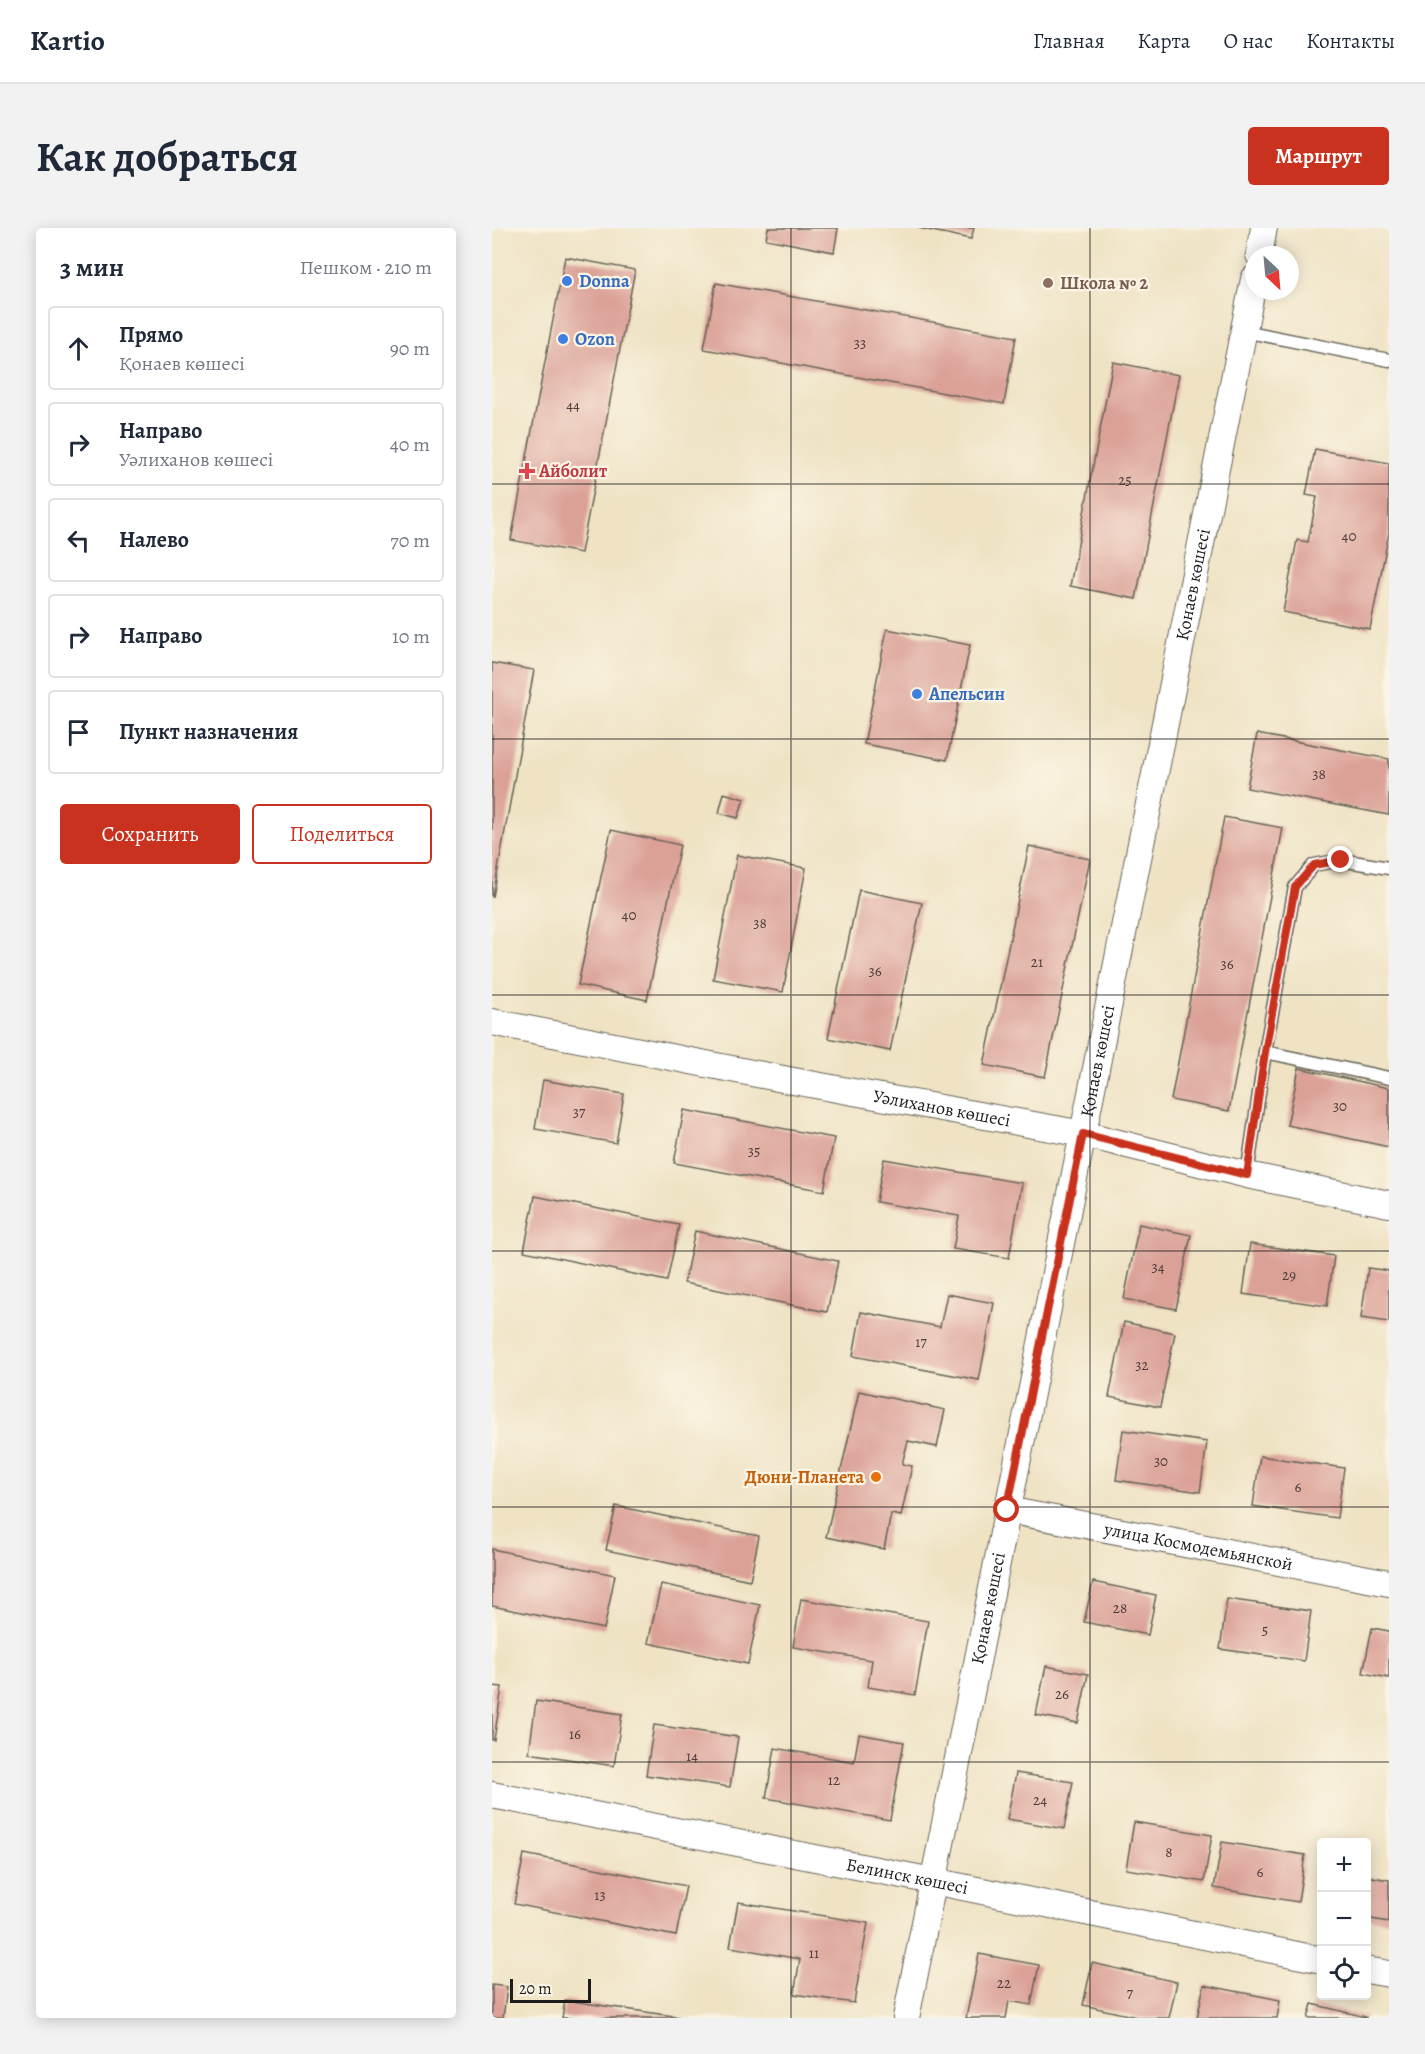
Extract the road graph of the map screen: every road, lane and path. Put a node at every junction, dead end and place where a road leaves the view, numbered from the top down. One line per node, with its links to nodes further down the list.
1 (1264, 228): 2 (street)
2 (1261, 246)
3 (1250, 300): 4 (street, Қонаев көшесі)
4 (1244, 331): 5 (lane); 10 (street, Қонаев көшесі)
5 (1389, 360)
6 (1389, 868): 8 (lane)
7 (492, 1022): 10 (street, Уәлиханов көшесі)
8 (1265, 1052): 9 (lane); 11 (lane)
9 (1389, 1078)
10 (1083, 1134): 11 (street, Уәлиханов көшесі); 13 (street, Қонаев көшесі)
11 (1247, 1175): 12 (street, Уәлиханов көшесі)
12 (1389, 1204)
13 (1007, 1510): 14 (street, улица Космодемьянской); 16 (street, Қонаев көшесі)
14 (1389, 1583)
15 (492, 1795): 16 (street, Белинск көшесі)
16 (933, 1881): 17 (street, Белинск көшесі); 20 (street, Қонаев көшесі)
17 (1317, 1959)
18 (1371, 1971): 19 (street)
19 (1389, 1974)
20 (906, 2018)

